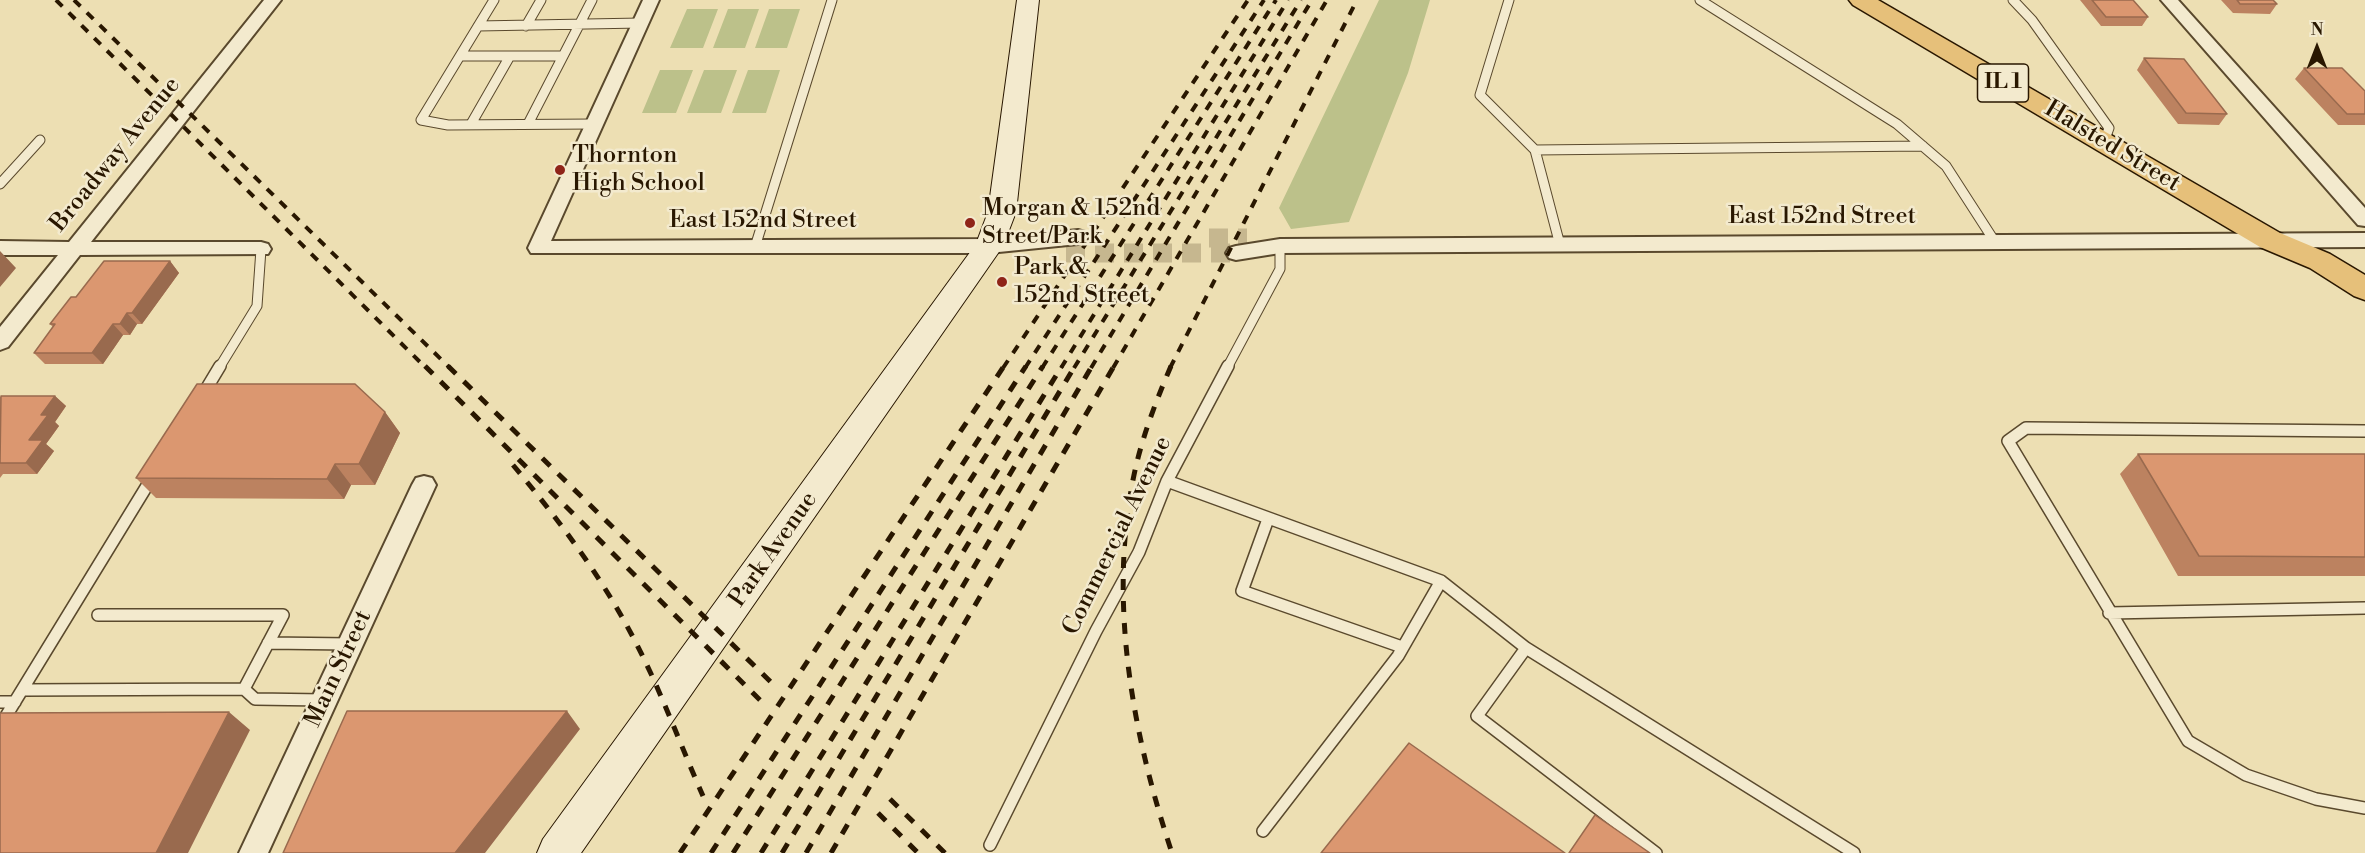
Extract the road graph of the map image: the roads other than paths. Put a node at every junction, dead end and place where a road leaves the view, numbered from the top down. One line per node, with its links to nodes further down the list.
1 (273, 0): 39 (street, Broadway Avenue)
2 (494, 0): 14 (lane)
3 (541, 0): 15 (lane)
4 (591, 0): 16 (lane)
5 (651, 0): 13 (street)
6 (832, 0): 37 (lane)
7 (1028, 0): 34 (street, Park Avenue)
8 (1509, 0): 26 (lane)
9 (1700, 0): 25 (lane)
10 (1861, 0): 24 (main road, Halsted Street / IL 1)
11 (2013, 0): 24 (lane)
12 (2169, 0): 28 (street)
13 (641, 23): 16 (lane); 22 (street)
14 (478, 26): 15 (lane); 17 (lane)
15 (526, 26): 16 (lane)
16 (578, 26): 19 (lane)
17 (460, 56): 18 (lane); 20 (lane)
18 (510, 56): 19 (lane); 20 (lane)
19 (563, 56): 21 (lane)
20 (471, 124): 21 (lane)
21 (528, 124): 22 (lane)
22 (594, 124): 37 (street, East 152nd Street)
23 (40, 140): 27 (lane)
24 (2104, 142): 29 (main road, Halsted Street / IL 1)
25 (1923, 147): 26 (lane); 31 (lane)
26 (1535, 150): 33 (lane)
27 (0, 184)
28 (2365, 220)
29 (2270, 240): 30 (street, East 152nd Street); 31 (street, East 152nd Street); 41 (main road, Halsted Street / IL 1); 42 (main road, Halsted Street / IL 1)
30 (2365, 240)
31 (1995, 242): 33 (street, East 152nd Street)
32 (1072, 245): 34 (street, East 152nd Street)
33 (1560, 245): 36 (street, East 152nd Street)
34 (988, 246): 37 (street, East 152nd Street); 68 (street, Park Avenue)
35 (1242, 246): 36 (street, East 152nd Street)
36 (1280, 246): 47 (lane, Commercial Avenue)
37 (755, 247)
38 (0, 248): 39 (street)
39 (75, 248): 40 (street); 43 (street, Broadway Avenue)
40 (261, 249): 44 (lane)
41 (2365, 290)
42 (2365, 312)
43 (0, 342)
44 (195, 407)
45 (2365, 431): 52 (lane)
46 (158, 468): 59 (lane)
47 (1167, 481): 49 (lane); 66 (lane, Commercial Avenue)
48 (424, 485): 55 (street, Main Street)
49 (1268, 519): 50 (lane); 56 (lane)
50 (1441, 581): 56 (lane); 57 (lane)
51 (2365, 608): 52 (lane)
52 (2109, 613): 64 (lane)
53 (98, 615): 54 (lane)
54 (268, 643): 55 (lane); 58 (lane)
55 (350, 644): 60 (street, Main Street)
56 (1402, 646): 65 (lane)
57 (1526, 648): 69 (lane); 70 (lane)
58 (244, 689): 59 (lane); 60 (lane)
59 (22, 690): 62 (lane)
60 (324, 700): 67 (street, Main Street)
61 (0, 702): 62 (lane)
62 (15, 702): 63 (lane)
63 (0, 726)
64 (2365, 808)
65 (1263, 831)
66 (990, 845)
67 (253, 853)
68 (557, 853)
69 (1656, 853)
70 (1854, 853)

